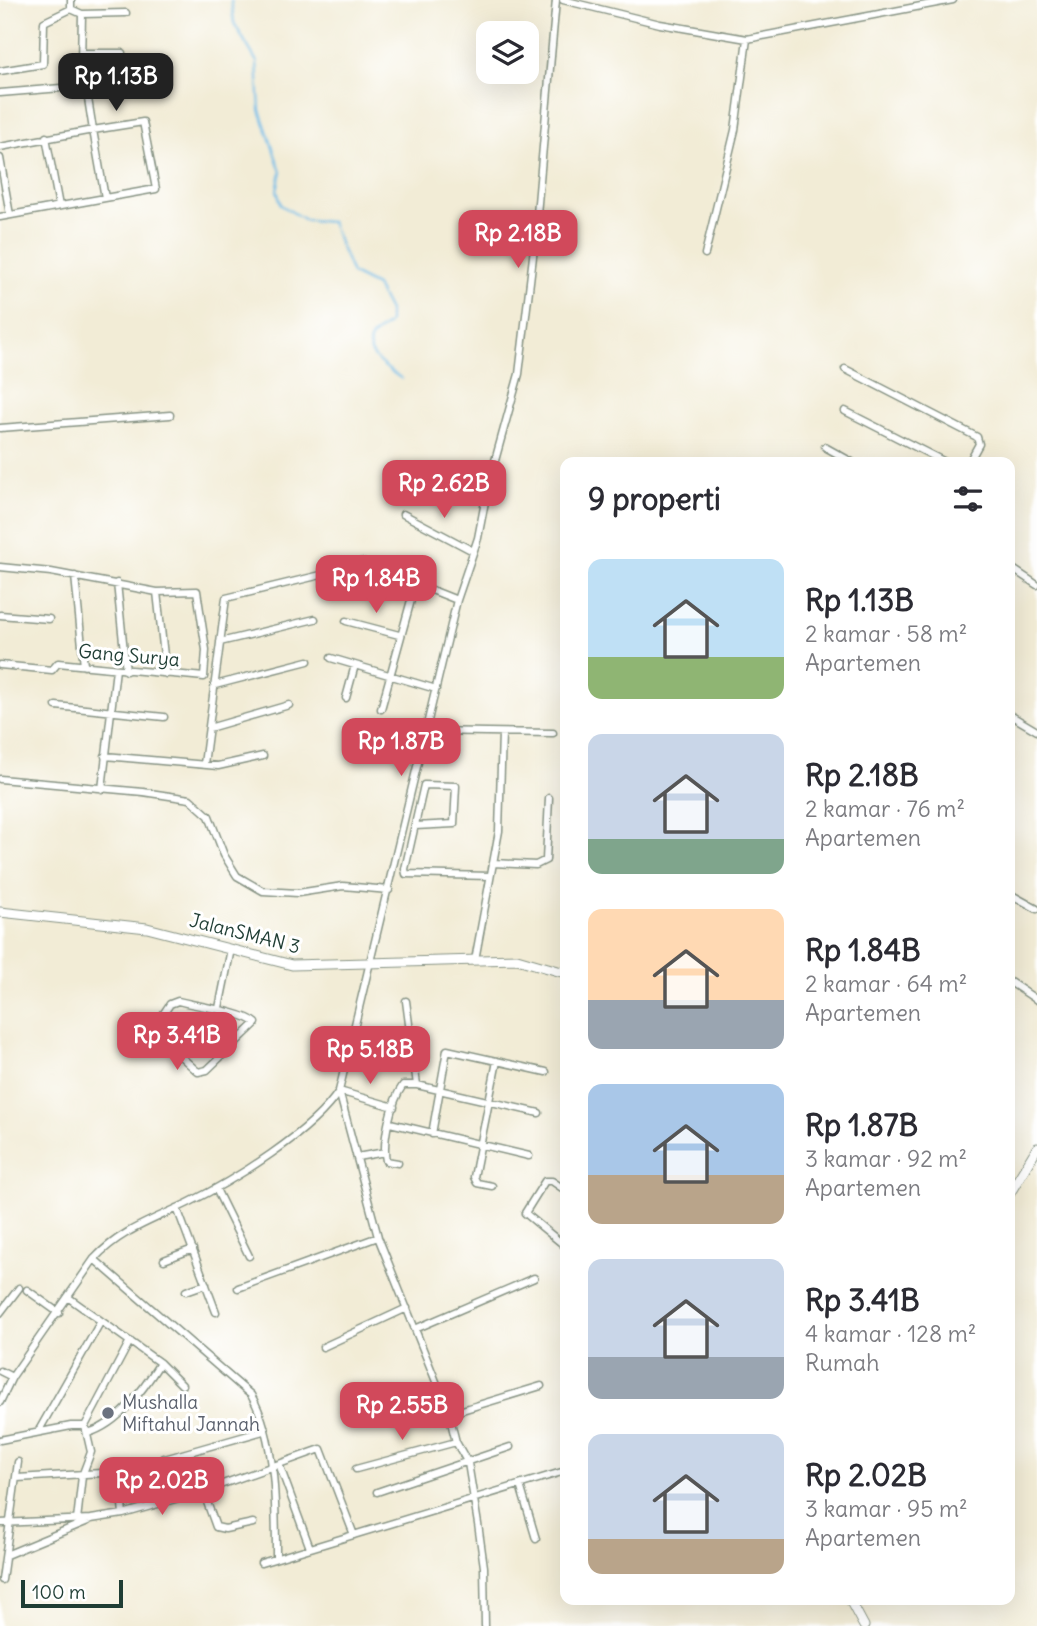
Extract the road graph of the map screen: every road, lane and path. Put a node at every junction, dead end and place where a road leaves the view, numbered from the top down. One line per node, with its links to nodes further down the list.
1 (71, 0): 5 (street)
2 (556, 0): 34 (street)
3 (563, 0): 8 (street)
4 (953, 0): 8 (street)
5 (71, 9): 7 (street); 12 (street)
6 (125, 13): 7 (street)
7 (82, 14): 10 (street)
8 (747, 39): 24 (street)
9 (122, 53): 10 (street)
10 (82, 54): 11 (street)
11 (81, 63)
12 (0, 71)
13 (122, 80): 14 (street)
14 (86, 86): 15 (street); 16 (street)
15 (0, 93)
16 (93, 130): 17 (street); 20 (street); 20 (street)
17 (46, 137): 18 (street); 21 (street)
18 (0, 147)
19 (0, 158): 22 (street)
20 (105, 198): 21 (street)
21 (59, 206): 22 (street)
22 (10, 215): 23 (street)
23 (0, 217)
24 (705, 254)
25 (845, 369): 32 (street)
26 (845, 411): 31 (street)
27 (170, 415): 28 (street)
28 (0, 428)
29 (825, 447): 30 (street)
30 (843, 457)
31 (935, 457)
32 (972, 457)
33 (403, 514): 34 (street)
34 (474, 551): 44 (street)
35 (361, 562): 40 (street)
36 (0, 567): 39 (street)
37 (1015, 570): 42 (street)
38 (321, 575): 50 (street)
39 (75, 576): 41 (street); 55 (street)
40 (416, 582): 44 (street); 49 (street)
41 (117, 583): 43 (street); 57 (street)
42 (1037, 585)
43 (158, 592): 58 (street); 60 (street, Gang Surya)
44 (457, 600): 62 (street)
45 (0, 615): 46 (street)
46 (49, 619)
47 (315, 619): 50 (street)
48 (346, 621): 49 (street)
49 (399, 635): 59 (street)
50 (220, 642): 61 (street)
51 (331, 658): 54 (street)
52 (308, 661): 61 (street)
53 (0, 665): 55 (street, Gang Surya)
54 (355, 665): 59 (street); 63 (street)
55 (84, 666): 56 (street, Gang Surya)
56 (116, 669): 57 (street, Gang Surya); 67 (street)
57 (126, 670): 58 (street, Gang Surya)
58 (166, 674): 60 (street, Gang Surya)
59 (391, 676): 62 (street); 66 (street)
60 (204, 677): 61 (street)
61 (215, 681): 70 (street)
62 (436, 689): 71 (street)
63 (346, 698)
64 (289, 705): 70 (street)
65 (56, 706): 67 (street)
66 (382, 709)
67 (111, 711): 68 (street); 75 (street)
68 (164, 717)
69 (1015, 718): 72 (street)
70 (209, 729): 77 (street)
71 (426, 731): 73 (street); 84 (street)
72 (1037, 731)
73 (502, 733): 74 (street); 82 (street)
74 (553, 733)
75 (105, 756): 77 (street); 79 (street)
76 (263, 756): 77 (street)
77 (204, 764)
78 (0, 779): 79 (street)
79 (102, 789): 84 (street)
80 (549, 799): 82 (street)
81 (415, 826): 81 (street); 83 (street)
82 (493, 863): 83 (street)
83 (490, 876): 89 (street)
84 (389, 890): 90 (street)
85 (1015, 897): 86 (street)
86 (1037, 909)
87 (0, 912): 88 (street, JalanSMAN 3)
88 (231, 949): 90 (street, JalanSMAN 3); 95 (street)
89 (475, 960): 90 (street, JalanSMAN 3); 91 (street, JalanSMAN 3)
90 (371, 963): 97 (street)
91 (560, 971)
92 (1015, 985): 94 (street)
93 (407, 1000): 96 (street)
94 (1037, 1000)
95 (219, 1008): 95 (street)
96 (413, 1045): 97 (street); 100 (street)
97 (352, 1046): 102 (street)
98 (497, 1061): 99 (street); 101 (street); 103 (street)
99 (546, 1072)
100 (417, 1085): 101 (street); 104 (street)
101 (439, 1090): 103 (street); 107 (street)
102 (339, 1091): 104 (street); 112 (street); 117 (street)
103 (488, 1101): 105 (street); 108 (street)
104 (394, 1107): 106 (street)
105 (539, 1112)
106 (390, 1123): 107 (street); 110 (street)
107 (432, 1134): 108 (street)
108 (480, 1145): 111 (street); 115 (street)
109 (1037, 1148): 114 (street)
110 (385, 1152): 112 (street); 113 (street)
111 (529, 1156)
112 (357, 1157): 119 (street)
113 (398, 1163)
114 (1015, 1185)
115 (492, 1186)
116 (560, 1187): 120 (street)
117 (216, 1189): 118 (street); 122 (street)
118 (177, 1208): 121 (street); 123 (street)
119 (379, 1237): 127 (street); 130 (street)
120 (560, 1242)
121 (193, 1249): 124 (street); 126 (street)
122 (249, 1256)
123 (93, 1259): 129 (street); 146 (street)
124 (164, 1260)
125 (534, 1278): 135 (street)
126 (206, 1284): 128 (street); 132 (street)
127 (238, 1288)
128 (186, 1291)
129 (69, 1297): 131 (street); 134 (street)
130 (407, 1308): 135 (street); 137 (street)
131 (59, 1312): 133 (street); 140 (street)
132 (216, 1312)
133 (0, 1313)
134 (101, 1321): 136 (street); 147 (street)
135 (415, 1329): 144 (street)
136 (130, 1341): 138 (street); 145 (street)
137 (323, 1347)
138 (160, 1363): 141 (street); 145 (street)
139 (0, 1371): 140 (street)
140 (12, 1377): 143 (street)
141 (182, 1385)
142 (541, 1386): 144 (street)
143 (0, 1402)
144 (449, 1414): 149 (street)
145 (87, 1430): 147 (street); 158 (street)
146 (263, 1431): 151 (street); 154 (street)
147 (38, 1432): 148 (street)
148 (0, 1440)
149 (456, 1442): 153 (street); 155 (street)
150 (510, 1447): 153 (street)
151 (163, 1458): 156 (street); 163 (street)
152 (18, 1462): 159 (street)
153 (468, 1463): 162 (street); 164 (street)
154 (276, 1466): 161 (street); 171 (street); 173 (street); 175 (street)
155 (356, 1468)
156 (118, 1472): 158 (street); 165 (street)
157 (560, 1473): 160 (street)
158 (82, 1476): 159 (street); 167 (street)
159 (17, 1478): 168 (street)
160 (520, 1485): 164 (street); 172 (street)
161 (203, 1491): 163 (street); 169 (street)
162 (377, 1492)
163 (174, 1499): 165 (street)
164 (473, 1500): 171 (street); 179 (street)
165 (123, 1514): 166 (street)
166 (92, 1519): 167 (street); 174 (street)
167 (77, 1520): 168 (street)
168 (11, 1522): 170 (street); 174 (street)
169 (253, 1522)
170 (0, 1523)
171 (354, 1535): 173 (street)
172 (536, 1539)
173 (310, 1548): 175 (street)
174 (6, 1555): 177 (street)
175 (276, 1557): 176 (street)
176 (261, 1563)
177 (2, 1580)
178 (853, 1605): 180 (street)
179 (485, 1626)
180 (864, 1626)

